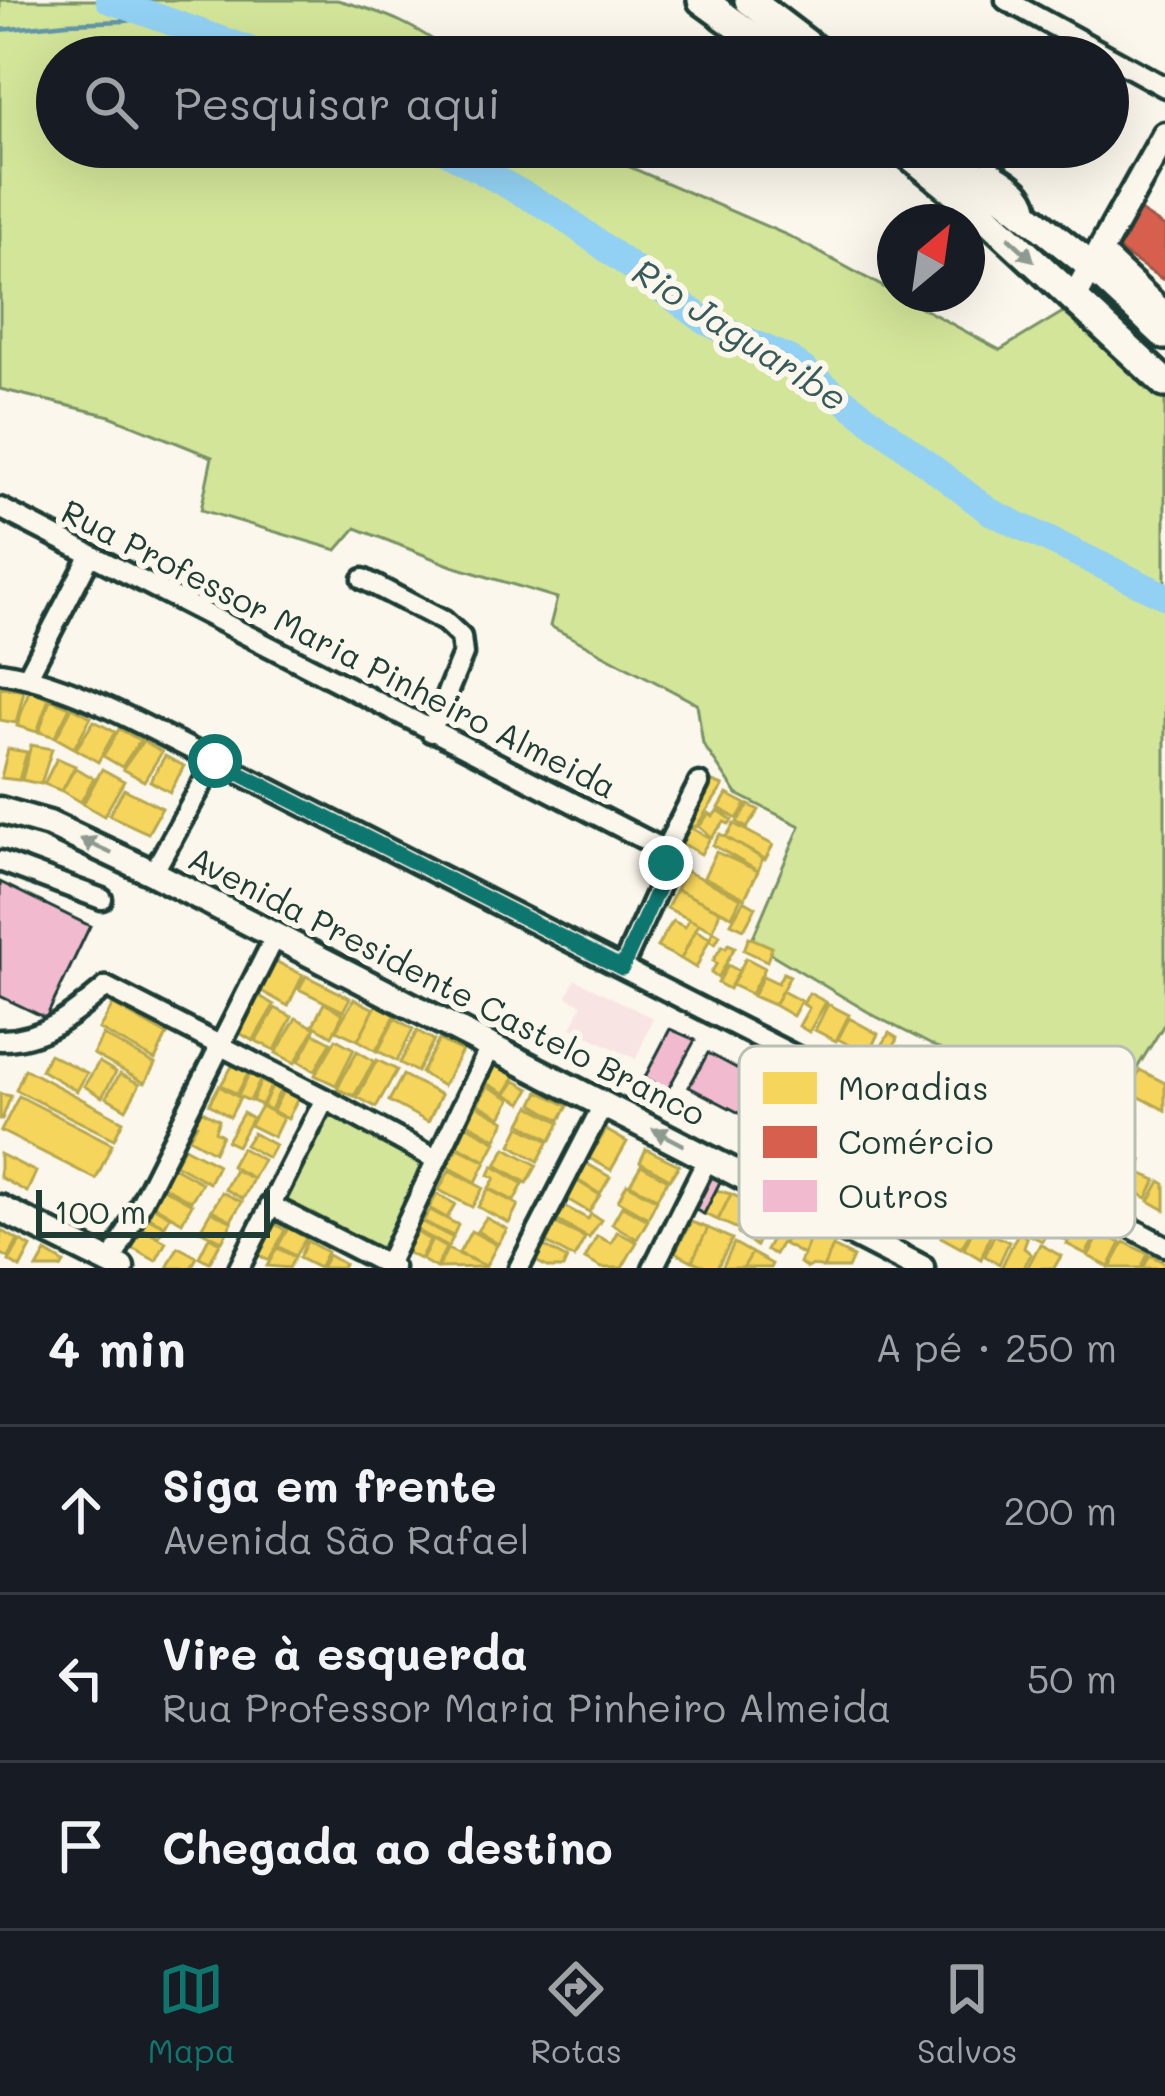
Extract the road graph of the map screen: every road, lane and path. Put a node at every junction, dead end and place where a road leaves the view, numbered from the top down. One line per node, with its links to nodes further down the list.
1 (702, 0): 3 (main road)
2 (1006, 0): 7 (street)
3 (754, 9): 4 (main road); 5 (main road); 6 (street)
4 (769, 36)
5 (793, 36)
6 (803, 36)
7 (1072, 36)
8 (1129, 67): 9 (street)
9 (1165, 87)
10 (1165, 135): 15 (main road)
11 (925, 168): 16 (main road, one-way to 16)
12 (968, 168): 14 (main road)
13 (989, 168): 14 (street)
14 (1029, 217): 15 (main road)
15 (1096, 259): 16 (main road); 17 (street); 18 (main road)
16 (1074, 298): 19 (main road)
17 (1165, 311)
18 (1165, 335)
19 (1165, 382)
20 (0, 508): 21 (street, Rua Professor Maria Pinheiro Almeida)
21 (90, 556): 24 (street); 25 (street, Rua Professor Maria Pinheiro Almeida)
22 (363, 579): 25 (street)
23 (0, 672): 24 (street)
24 (28, 676): 26 (street)
25 (430, 731): 29 (street, Rua Professor Maria Pinheiro Almeida)
26 (215, 761): 31 (street); 34 (street)
27 (699, 783): 29 (street)
28 (0, 810): 31 (main road, Avenida Presidente Castelo Branco, one-way to 28)
29 (665, 850): 34 (street)
30 (0, 861): 32 (street)
31 (153, 873): 33 (main road, Avenida Presidente Castelo Branco)
32 (102, 899)
33 (277, 935): 36 (main road, Avenida Presidente Castelo Branco); 37 (street)
34 (622, 968): 38 (street)
35 (0, 1040): 37 (street)
36 (491, 1045): 40 (main road, Avenida Presidente Castelo Branco); 42 (street)
37 (221, 1046): 39 (street); 49 (street)
38 (775, 1046)
39 (325, 1099): 42 (street); 44 (street)
40 (604, 1103): 41 (main road, Avenida Presidente Castelo Branco, one-way to 40); 53 (street)
41 (708, 1158): 43 (main road, Avenida Presidente Castelo Branco); 51 (street)
42 (437, 1160): 50 (street)
43 (739, 1174)
44 (270, 1205): 50 (street); 52 (street)
45 (0, 1208): 49 (main road)
46 (1135, 1230): 48 (street)
47 (863, 1238): 54 (main road, Avenida Presidente Castelo Branco)
48 (1165, 1246)
49 (116, 1266)
50 (390, 1266)
51 (656, 1267)
52 (239, 1268)
53 (519, 1268)
54 (921, 1268)

